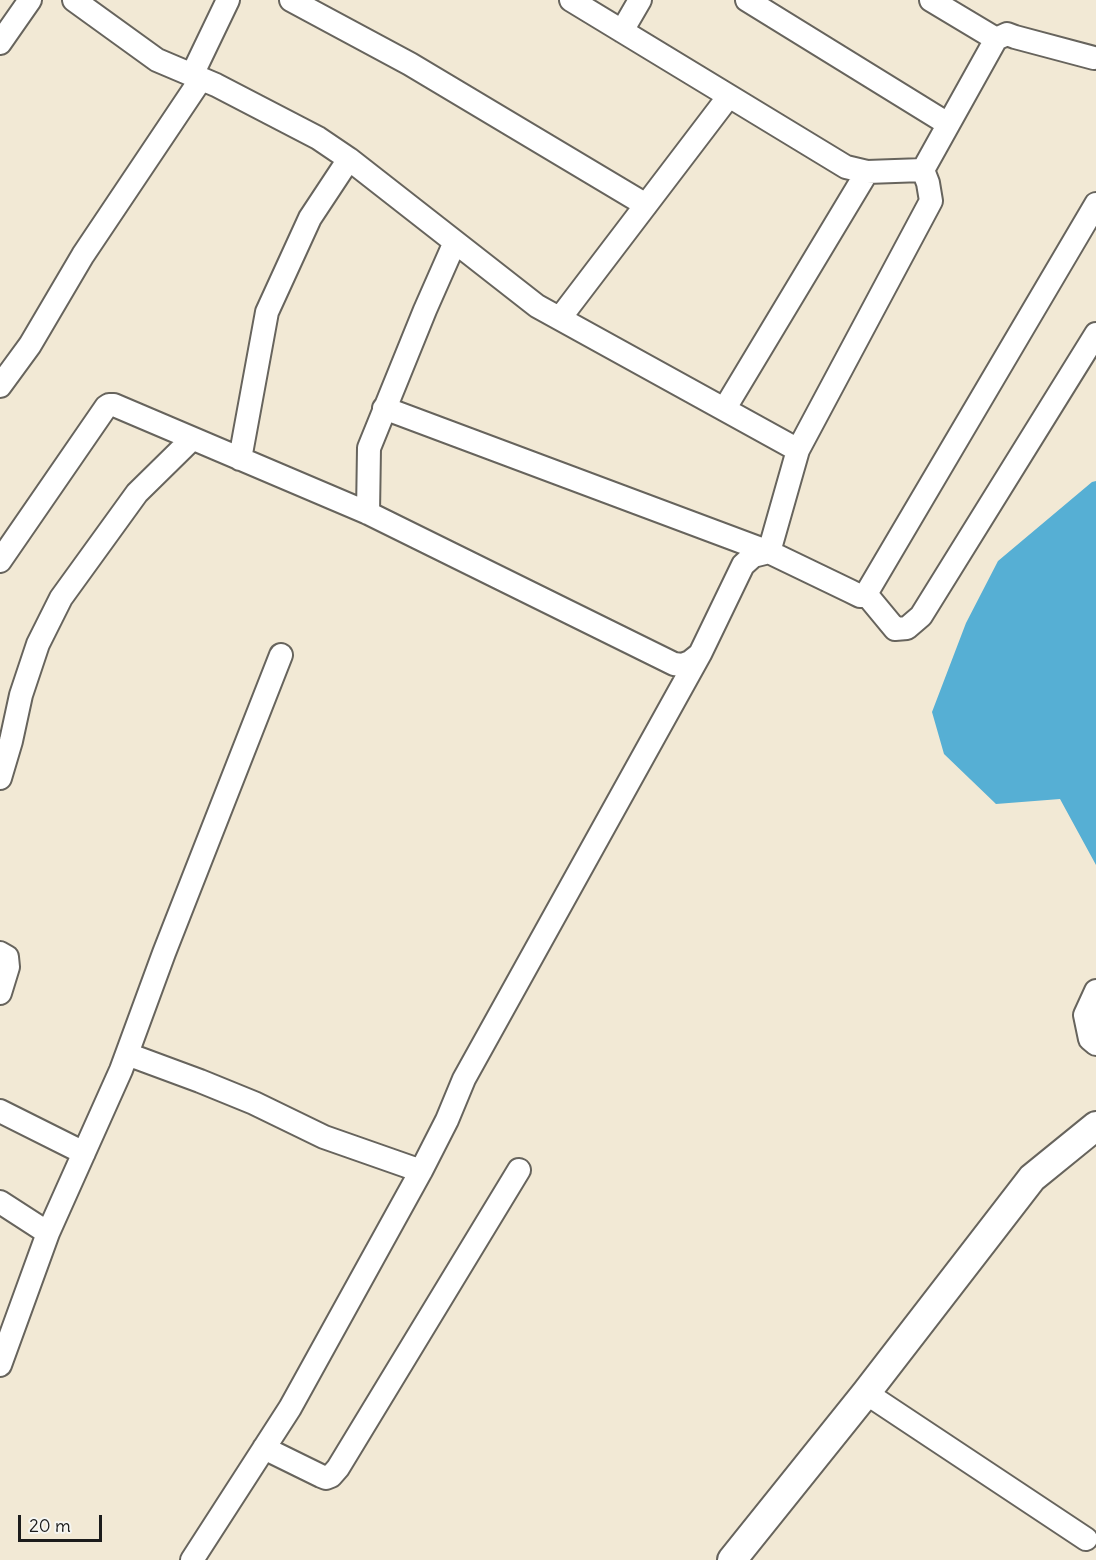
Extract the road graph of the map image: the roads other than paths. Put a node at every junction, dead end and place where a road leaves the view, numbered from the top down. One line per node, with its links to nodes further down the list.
1 (30, 0): 11 (street)
2 (74, 0): 13 (street)
3 (228, 0): 13 (street)
4 (291, 0): 20 (street)
5 (571, 0): 9 (street)
6 (640, 0): 9 (street)
7 (747, 0): 15 (street)
8 (931, 0): 10 (street)
9 (622, 31): 14 (street)
10 (996, 39): 12 (street); 15 (street)
11 (0, 43)
12 (1095, 56)
13 (197, 77): 16 (street); 24 (street)
14 (729, 96): 18 (street); 20 (street)
15 (948, 124): 17 (street)
16 (349, 159): 21 (street); 29 (street)
17 (922, 170): 18 (street); 28 (street)
18 (867, 172): 26 (street)
19 (1096, 204): 33 (street)
20 (646, 205): 22 (street)
21 (455, 242): 22 (street); 25 (street)
22 (560, 318): 26 (street)
23 (1096, 334): 33 (street)
24 (0, 386)
25 (384, 408): 30 (street); 31 (street)
26 (725, 408): 28 (street)
27 (192, 439): 29 (street); 32 (street); 36 (street)
28 (798, 450): 31 (street)
29 (240, 459): 30 (street)
30 (368, 513): 34 (street)
31 (769, 552): 33 (street); 34 (street)
32 (0, 561)
33 (866, 594)
34 (700, 654): 46 (street)
35 (281, 655): 41 (street)
36 (0, 778)
37 (0, 953): 39 (street)
38 (1096, 991): 40 (street)
39 (0, 993)
40 (1096, 1044)
41 (127, 1054): 44 (street); 46 (street)
42 (0, 1111): 44 (street)
43 (1096, 1126): 51 (street)
44 (84, 1153): 48 (street)
45 (519, 1170): 52 (street)
46 (421, 1171): 52 (street)
47 (0, 1202): 48 (street)
48 (48, 1233): 49 (street)
49 (10, 1308): 50 (street)
50 (0, 1365)
51 (866, 1393): 53 (street); 55 (street)
52 (264, 1448): 54 (street)
53 (1086, 1539)
54 (192, 1560)
55 (732, 1560)

